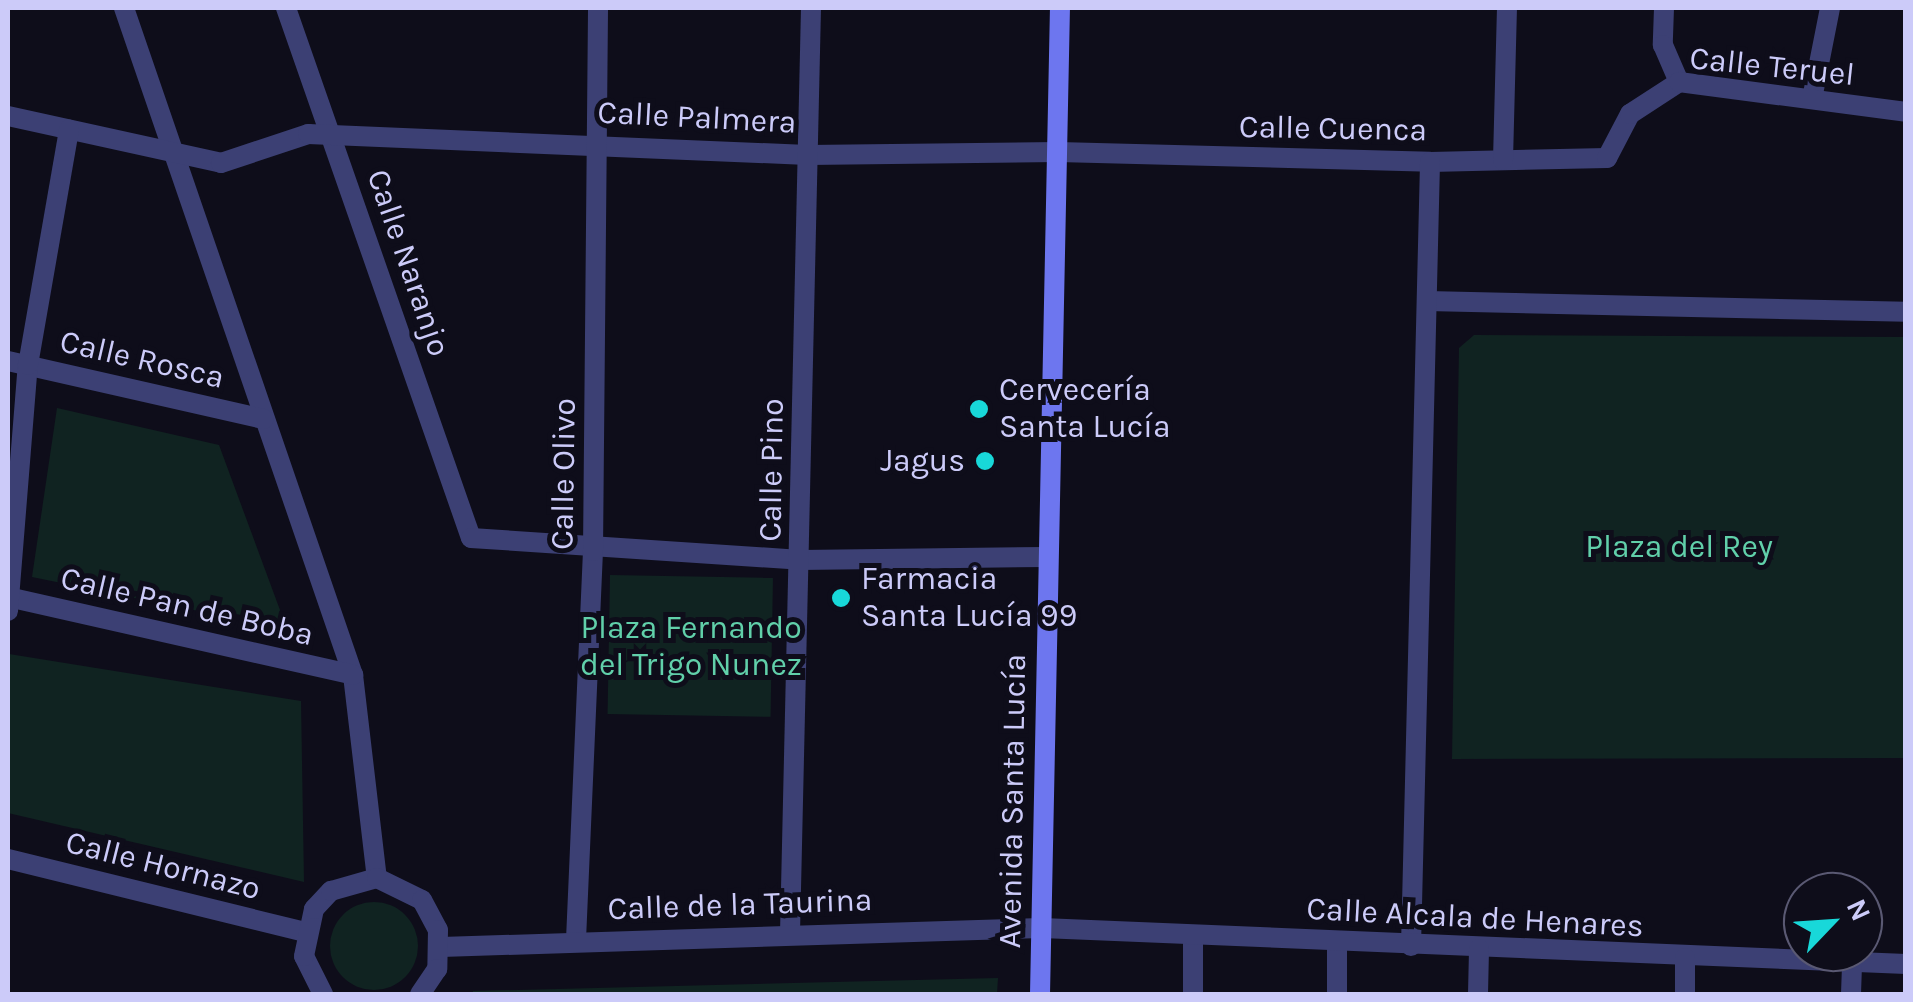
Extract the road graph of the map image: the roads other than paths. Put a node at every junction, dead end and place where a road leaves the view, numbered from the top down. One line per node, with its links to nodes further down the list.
1 (124, 8): 17 (street)
2 (286, 8): 14 (street, Calle Naranjo)
3 (598, 8): 15 (street, Calle Olivo)
4 (811, 8): 18 (street, Calle Pino)
5 (1060, 8): 16 (street, Avenida Santa Lucía)
6 (1507, 8): 20 (street)
7 (1664, 8): 9 (street)
8 (1830, 8): 10 (street)
9 (1679, 82): 10 (street, Calle Teruel); 19 (street, Calle Teruel)
10 (1812, 99): 11 (street, Calle Teruel)
11 (1906, 112)
12 (8, 116): 13 (street, Calle Palmera)
13 (69, 130): 17 (street, Calle Palmera); 24 (street)
14 (332, 137): 15 (street, Calle Palmera); 17 (street, Calle Palmera); 26 (street, Calle Naranjo)
15 (597, 142): 18 (street, Calle Palmera); 26 (street, Calle Olivo)
16 (1058, 152): 18 (street, Calle Palmera); 21 (street, Calle Cuenca); 27 (street, Avenida Santa Lucía)
17 (172, 154): 25 (street)
18 (808, 155): 28 (street, Calle Pino)
19 (1607, 158): 20 (street, Calle Cuenca)
20 (1503, 160): 21 (street, Calle Cuenca)
21 (1430, 162): 22 (street)
22 (1427, 302): 23 (street); 39 (street)
23 (1906, 312)
24 (18, 363): 25 (street, Calle Rosca); 29 (street)
25 (264, 419): 30 (street)
26 (593, 551): 28 (street); 37 (street, Calle Olivo)
27 (1046, 557): 28 (street); 33 (street, Avenida Santa Lucía)
28 (800, 560): 35 (street, Calle Pino)
29 (8, 602): 30 (street, Calle Pan de Boba)
30 (353, 675): 32 (street)
31 (8, 859): 34 (street, Calle Hornazo)
32 (378, 878): 34 (street); 40 (street)
33 (1042, 928): 35 (street, Calle de la Taurina); 36 (street, Calle Alcala de Henares); 46 (street, Avenida Santa Lucía)
34 (305, 932): 44 (street)
35 (790, 933): 37 (street, Calle de la Taurina)
36 (1192, 935): 38 (street, Calle Alcala de Henares); 47 (street)
37 (576, 940): 40 (street, Calle de la Taurina)
38 (1337, 942): 39 (street, Calle Alcala de Henares); 48 (street)
39 (1410, 946): 41 (street, Calle Alcala de Henares)
40 (441, 947): 45 (street)
41 (1478, 949): 42 (street, Calle Alcala de Henares); 49 (street)
42 (1686, 958): 43 (street, Calle Alcala de Henares); 50 (street)
43 (1783, 960)
44 (323, 994)
45 (420, 994)
46 (1040, 994)
47 (1193, 994)
48 (1337, 994)
49 (1478, 994)
50 (1686, 994)

